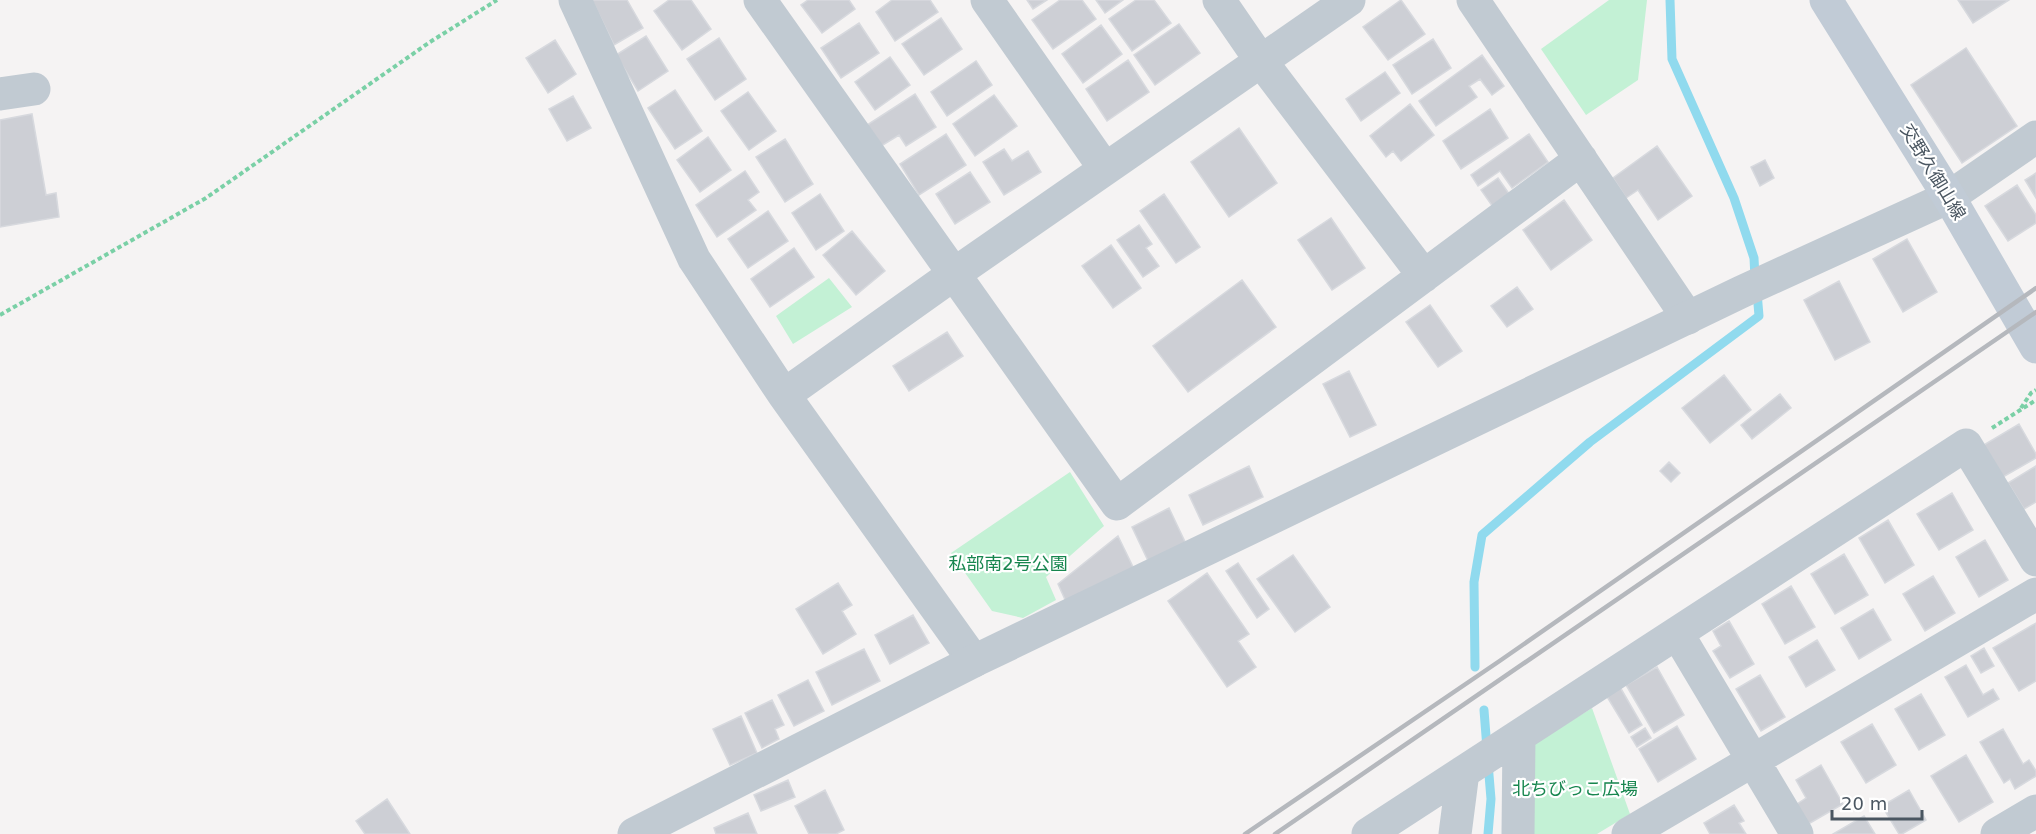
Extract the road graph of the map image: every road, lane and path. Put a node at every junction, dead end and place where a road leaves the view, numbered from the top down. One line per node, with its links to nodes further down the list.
1 (497, 0): 18 (path)
2 (575, 0): 22 (street)
3 (760, 0): 16 (street)
4 (987, 0): 14 (street)
5 (1219, 0): 9 (street)
6 (1349, 0): 9 (street)
7 (1473, 0): 13 (street)
8 (1826, 0): 15 (main road, 交野久御山線)
9 (1261, 61): 14 (street); 17 (street)
10 (34, 89): 11 (street)
11 (0, 94)
12 (2036, 137): 15 (street)
13 (1581, 159): 17 (street); 19 (street)
14 (1105, 169): 16 (street)
15 (1949, 197): 19 (street); 20 (main road, 交野久御山線)
16 (954, 274): 17 (street); 22 (street)
17 (1424, 276)
18 (0, 315)
19 (1688, 318): 29 (street)
20 (2036, 347)
21 (2036, 390): 24 (path)
22 (784, 395): 29 (street)
23 (2036, 400): 24 (path)
24 (2021, 408): 25 (path)
25 (1966, 445): 26 (street); 28 (street)
26 (2036, 560)
27 (2036, 594): 31 (street)
28 (1677, 633): 30 (street); 31 (street)
29 (974, 661): 34 (street)
30 (1519, 736): 32 (street); 37 (street)
31 (1753, 760): 38 (street); 39 (street)
32 (1462, 772): 35 (street); 36 (street)
33 (2036, 811): 40 (street)
34 (634, 834)
35 (1368, 834)
36 (1455, 834)
37 (1518, 834)
38 (1628, 834)
39 (1797, 834)
40 (1997, 834)

